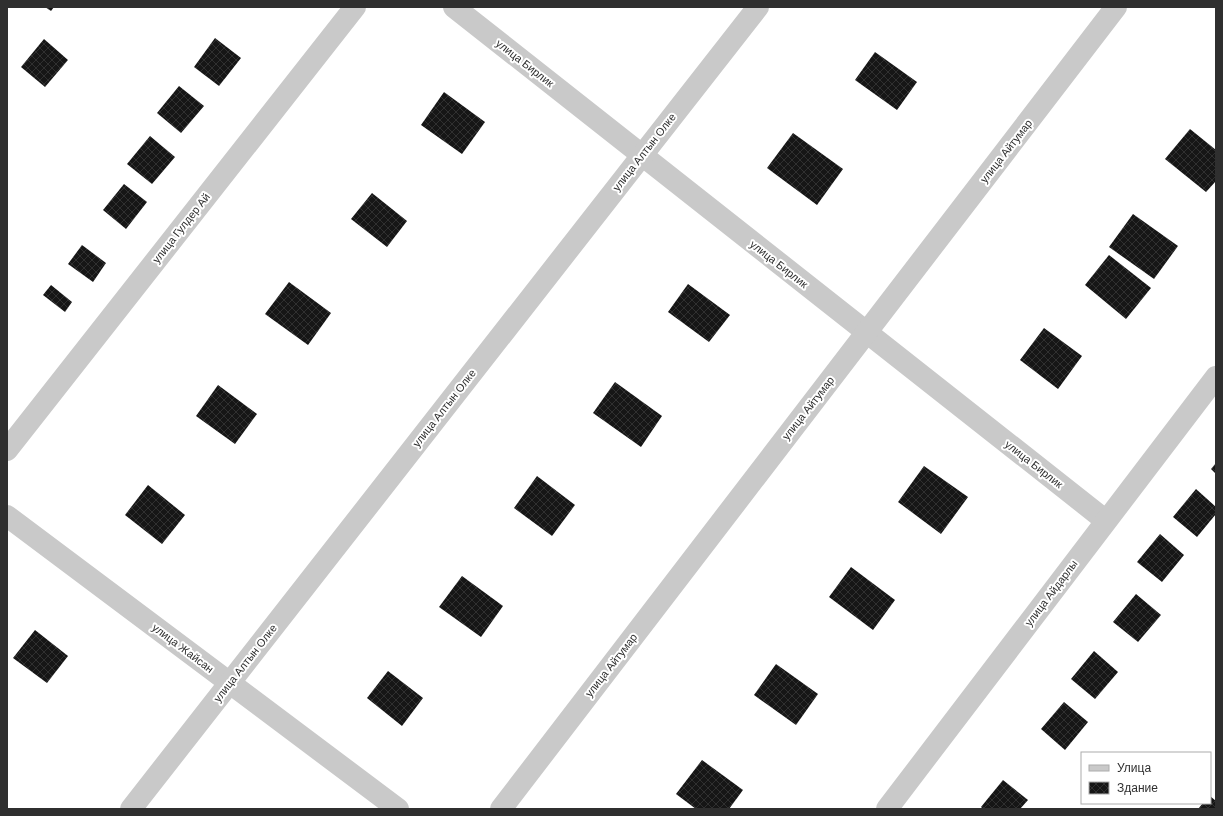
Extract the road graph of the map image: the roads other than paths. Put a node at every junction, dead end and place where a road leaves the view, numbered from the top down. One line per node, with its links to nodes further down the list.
1 (355, 7): 8 (street, улица Гулдер Ай)
2 (454, 7): 5 (street, улица Бирлик)
3 (758, 7): 5 (street, улица Алтын Олке)
4 (1116, 7): 6 (street, улица Айтумар)
5 (642, 155): 6 (street, улица Бирлик); 12 (street, улица Алтын Олке)
6 (867, 332): 11 (street, улица Бирлик); 15 (street, улица Айтумар)
7 (1216, 377): 11 (street, улица Айдарлы)
8 (14, 428): 9 (street, улица Гулдер Ай)
9 (7, 450)
10 (7, 516): 12 (street, улица Жайсан)
11 (1105, 520): 16 (street, улица Айдарлы)
12 (230, 683): 13 (street, улица Алтын Олке); 14 (street, улица Жайсан)
13 (131, 809)
14 (398, 809)
15 (501, 809)
16 (887, 809)

